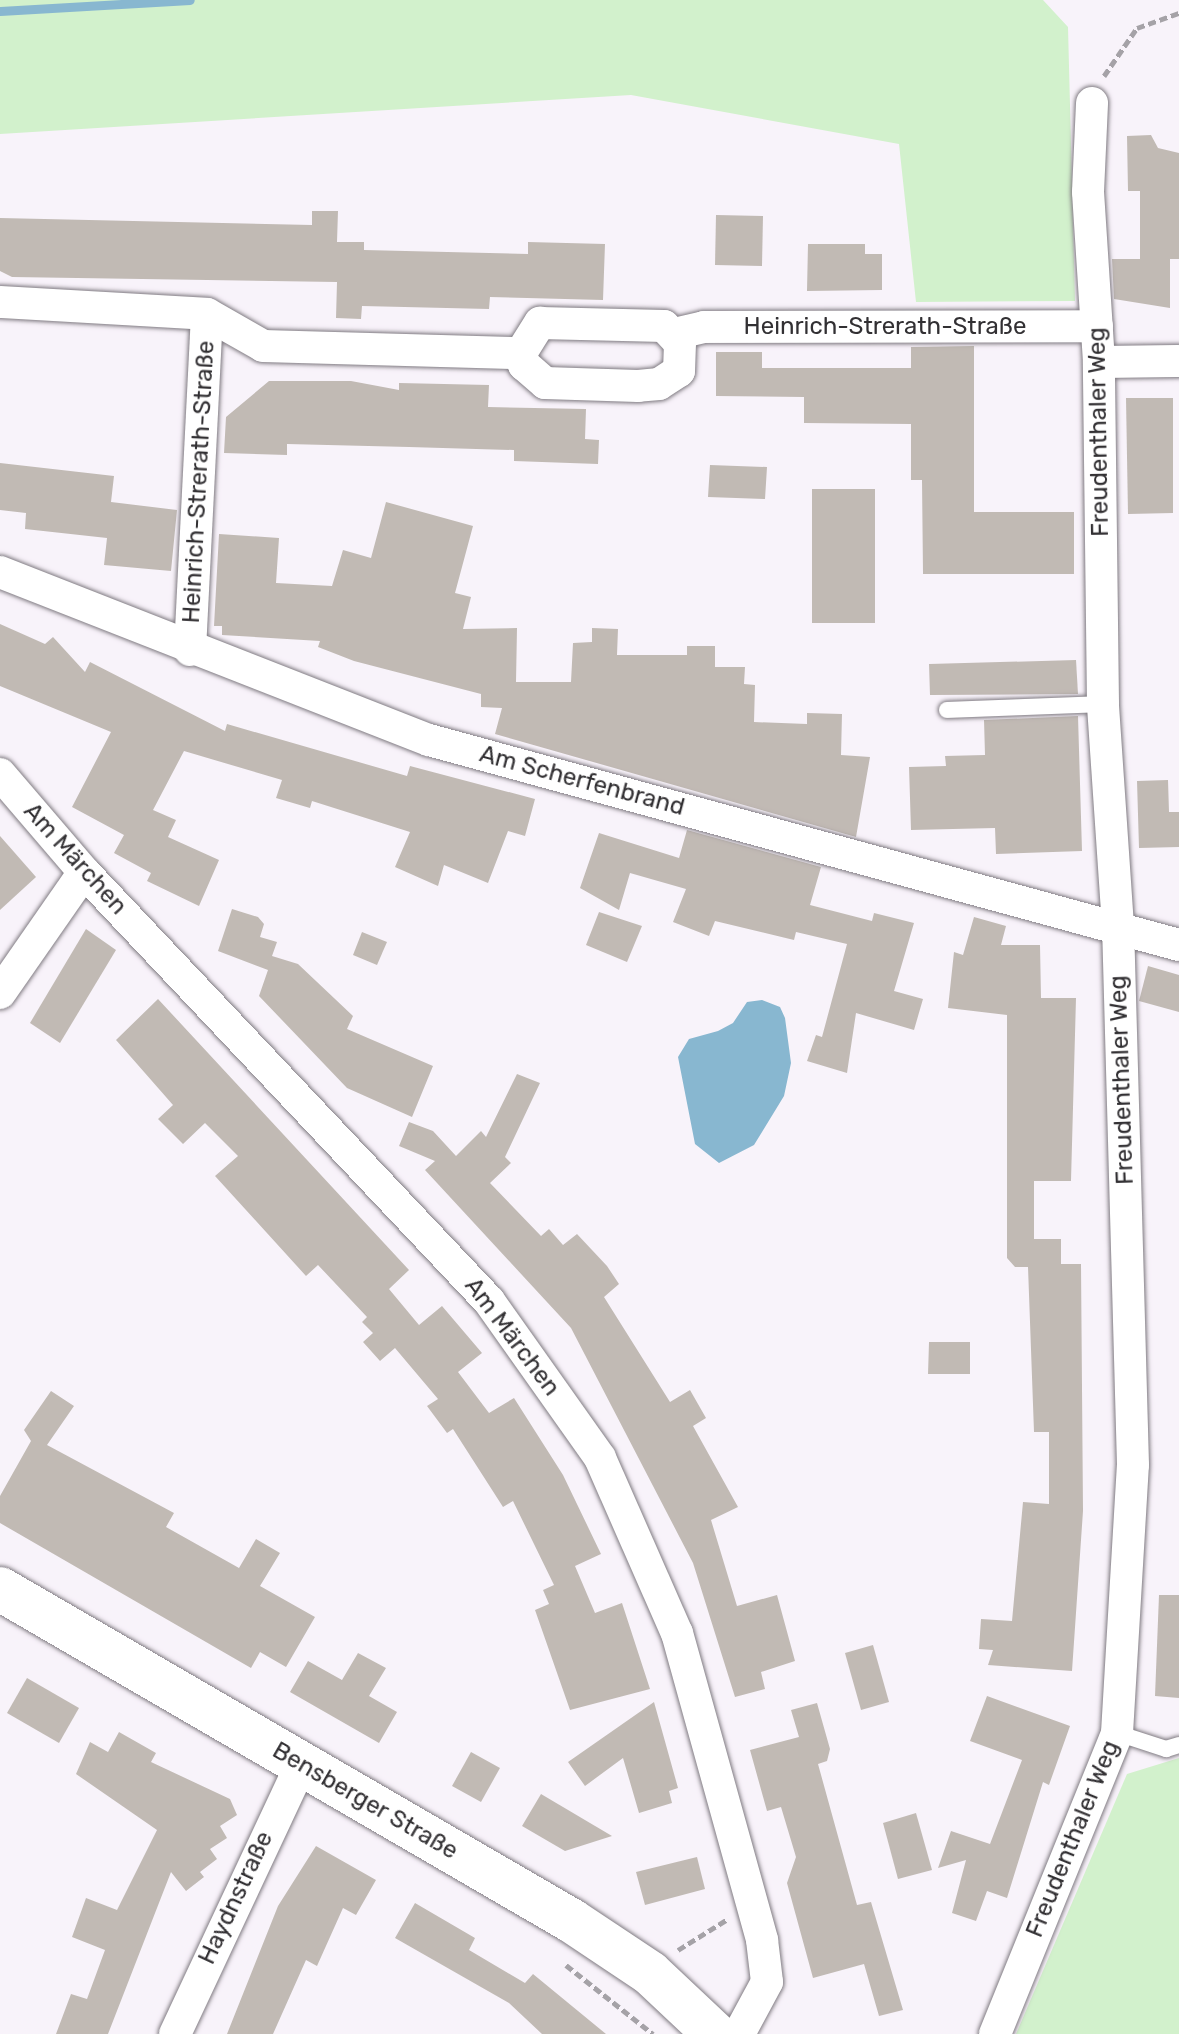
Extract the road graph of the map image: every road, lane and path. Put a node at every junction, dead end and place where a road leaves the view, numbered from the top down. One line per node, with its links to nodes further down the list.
1 (1179, 13): 2 (path)
2 (1092, 103): 5 (street, Freudenthaler Weg)
3 (0, 302): 4 (street, Heinrich-Strerath-Straße)
4 (207, 314): 7 (street, Heinrich-Strerath-Straße); 11 (street, Heinrich-Strerath-Straße)
5 (1097, 326): 6 (street, Heinrich-Strerath-Straße); 9 (street, Freudenthaler Weg)
6 (674, 334): 7 (street, Heinrich-Strerath-Straße); 7 (street)
7 (521, 353)
8 (1179, 361): 9 (street)
9 (1099, 362): 12 (street, Freudenthaler Weg)
10 (0, 572): 11 (street, Am Scherfenbrand)
11 (190, 650): 16 (street, Am Scherfenbrand)
12 (1103, 704): 13 (lane); 16 (street, Freudenthaler Weg)
13 (947, 710)
14 (0, 774): 15 (street, Am Märchen)
15 (84, 872): 18 (street); 23 (street, Am Märchen)
16 (1118, 926): 17 (street, Am Scherfenbrand); 20 (street, Freudenthaler Weg)
17 (1179, 945)
18 (0, 993)
19 (0, 1589): 22 (main road, Bensberger Straße)
20 (1117, 1733): 21 (lane); 28 (street, Freudenthaler Weg)
21 (1179, 1745)
22 (301, 1765): 24 (main road, Bensberger Straße); 25 (street, Haydnstraße)
23 (752, 1899): 24 (path); 27 (street, Am Märchen)
24 (655, 1977): 26 (main road, Bensberger Straße)
25 (175, 2034)
26 (715, 2034)
27 (739, 2034)
28 (995, 2034)

